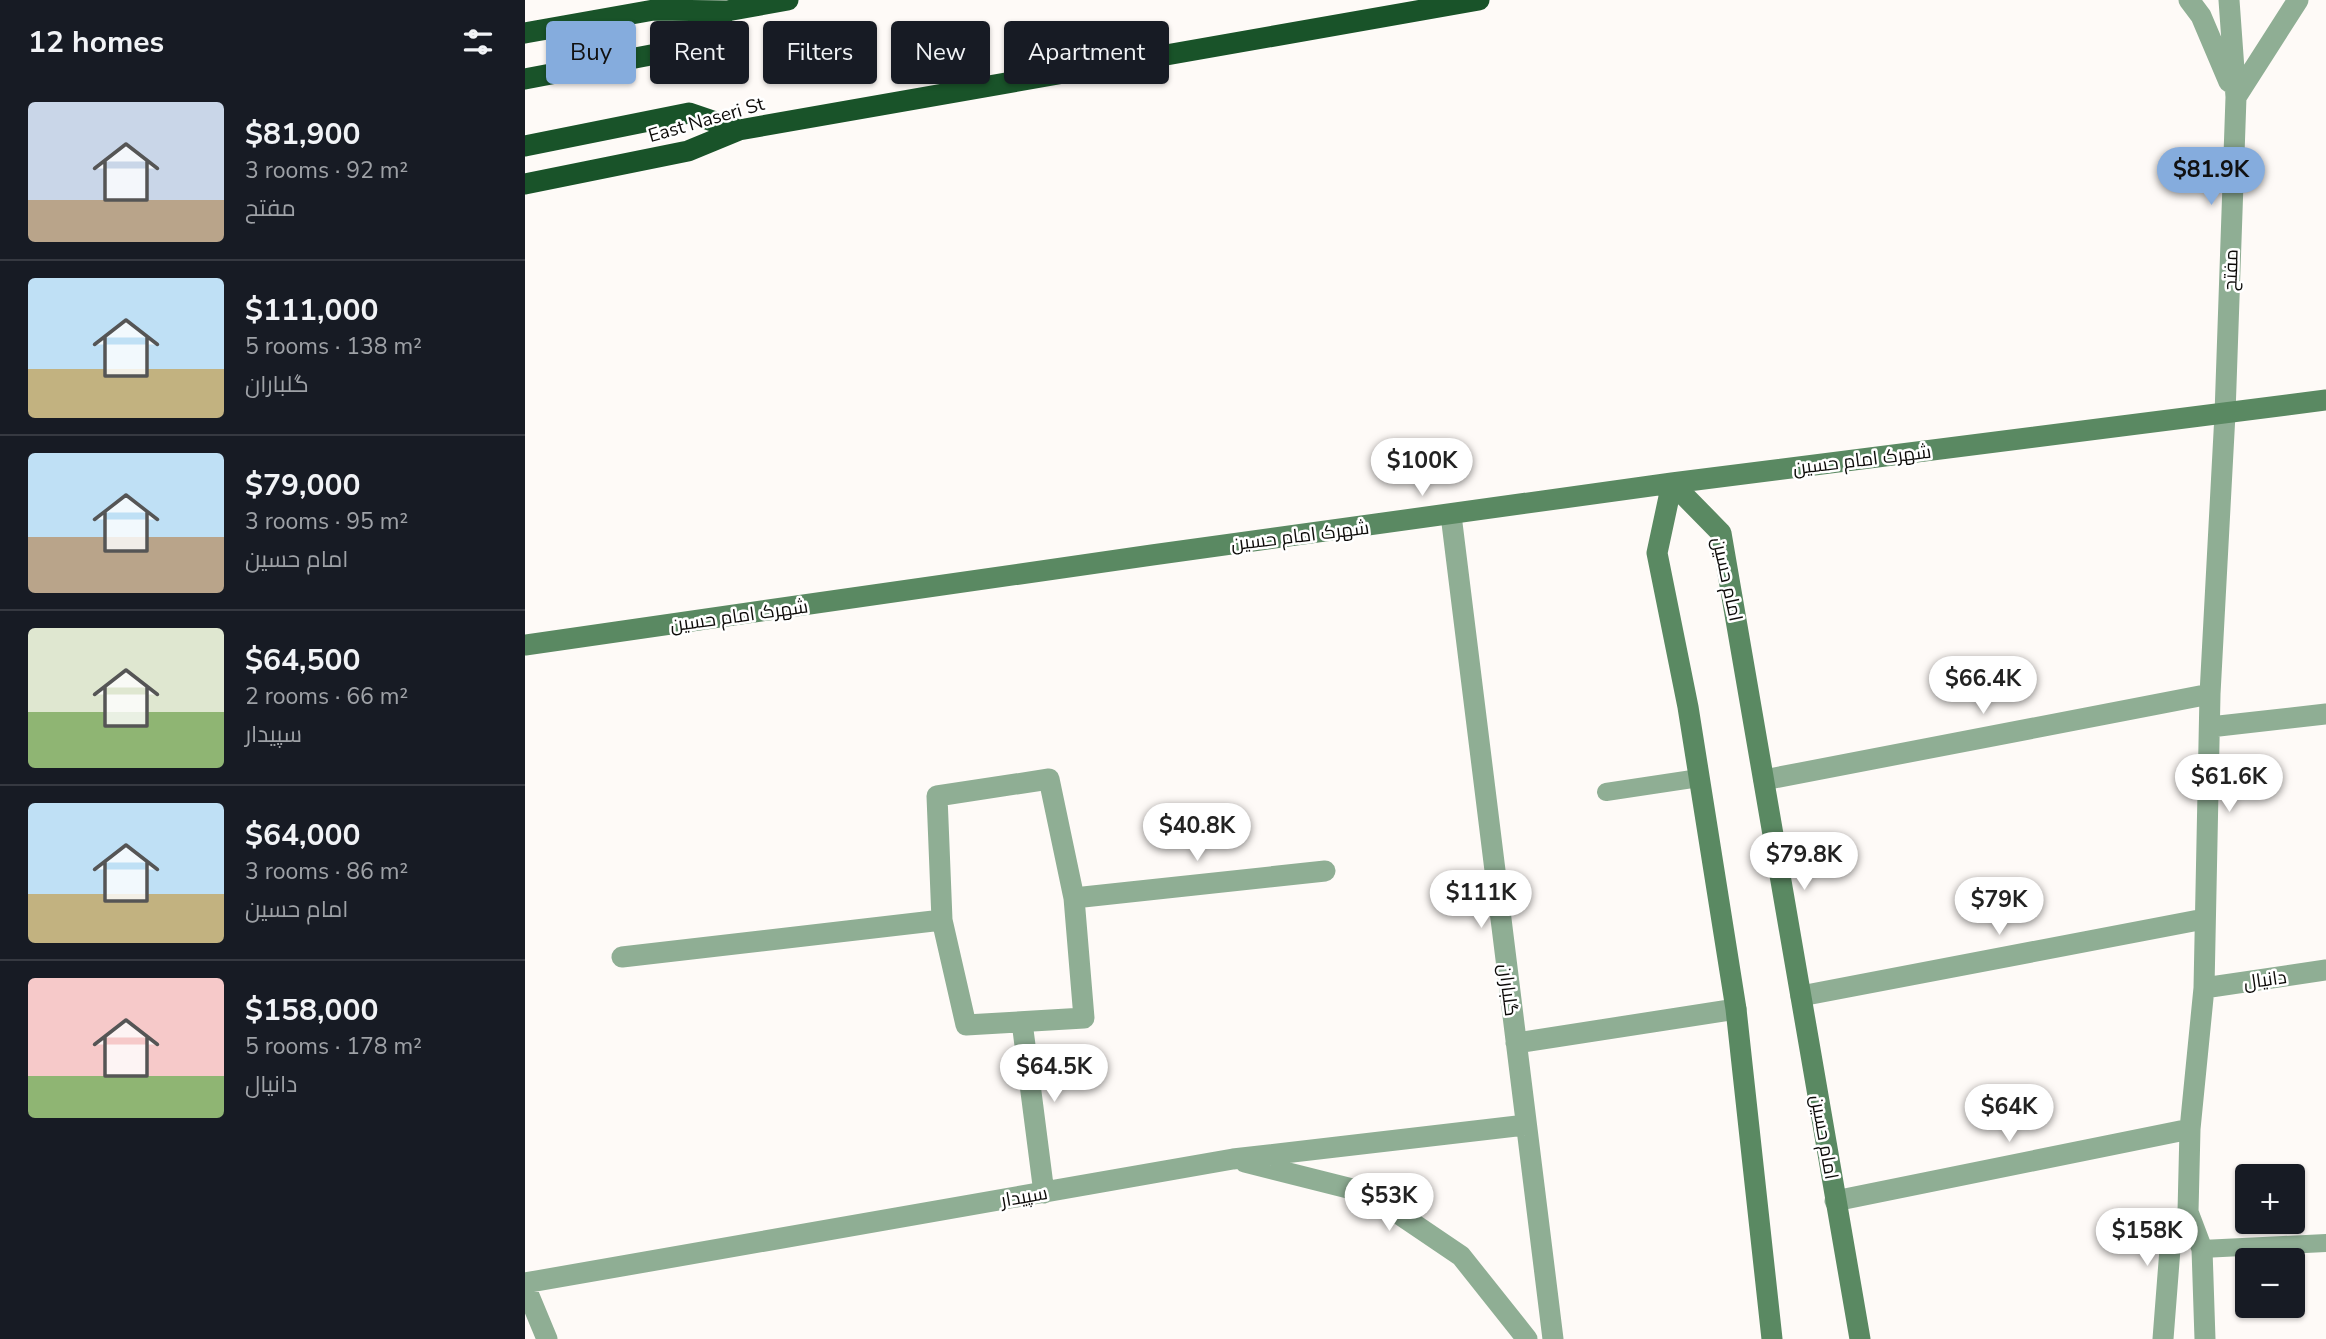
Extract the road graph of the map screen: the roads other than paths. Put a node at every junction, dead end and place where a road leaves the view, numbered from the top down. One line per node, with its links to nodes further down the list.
1 (788, 0): 6 (highway)
2 (1479, 0): 10 (highway, East Naseri St)
3 (2189, 0): 9 (street)
4 (2229, 0): 9 (street, مفتح)
5 (2298, 0): 9 (street)
6 (727, 11): 7 (highway); 8 (highway)
7 (525, 33)
8 (525, 79)
9 (2236, 97): 14 (street, مفتح)
10 (739, 130): 11 (highway); 12 (highway, East Naseri St)
11 (525, 146)
12 (525, 184)
13 (2326, 400): 14 (street, شهرک امام حسین)
14 (2225, 414): 15 (street, شهرک امام حسین); 18 (street, مفتح)
15 (1672, 484): 16 (street, شهرک امام حسین); 21 (street); 22 (street, امام حسین)
16 (1451, 516): 17 (street, شهرک امام حسین); 34 (street, گلباران)
17 (525, 645)
18 (2210, 694): 20 (street, مفتح); 22 (street)
19 (2326, 714): 20 (street)
20 (2210, 727): 26 (street, مفتح)
21 (1699, 778): 23 (lane); 32 (street)
22 (1764, 780): 31 (street, امام حسین)
23 (1606, 792)
24 (1325, 870): 25 (street)
25 (1074, 898): 27 (street); 33 (street)
26 (2204, 919): 30 (street, مفتح); 31 (street)
27 (942, 920): 28 (street); 33 (street)
28 (622, 957)
29 (2326, 971): 30 (street, دانیال)
30 (2204, 989): 36 (street, مفتح)
31 (1801, 996): 39 (street, امام حسین)
32 (1736, 1009): 34 (street); 47 (street)
33 (1022, 1021): 38 (street)
34 (1516, 1043): 35 (street, گلباران)
35 (1526, 1125): 37 (street, سپیدار); 46 (street, گلباران)
36 (2190, 1129): 39 (street); 40 (street, مفتح)
37 (1233, 1159): 38 (street, سپیدار); 45 (street)
38 (1044, 1193): 43 (street, سپیدار)
39 (1835, 1201): 48 (street, امام حسین)
40 (2188, 1212): 42 (street); 49 (street)
41 (2326, 1243): 42 (lane)
42 (2202, 1249): 50 (street)
43 (525, 1284): 44 (street, سپیدار)
44 (547, 1339)
45 (1527, 1339)
46 (1553, 1339)
47 (1772, 1339)
48 (1860, 1339)
49 (2163, 1339)
50 (2205, 1339)

